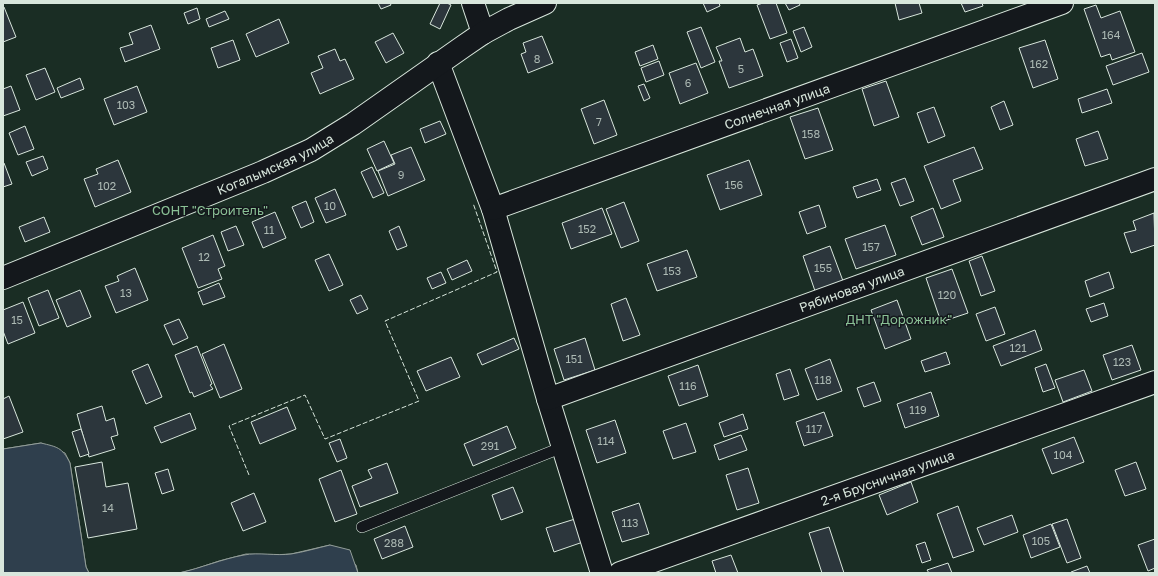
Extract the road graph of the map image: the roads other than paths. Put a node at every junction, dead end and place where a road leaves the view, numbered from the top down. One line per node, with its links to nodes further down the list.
1 (473, 3): 4 (street)
2 (545, 3): 4 (street, Когалымская улица)
3 (1062, 3): 7 (street, Солнечная улица)
4 (483, 33): 5 (street, Когалымская улица)
5 (438, 63): 7 (street); 8 (street, Когалымская улица)
6 (1155, 179): 10 (street, Рябиновая улица)
7 (493, 209): 10 (street)
8 (3, 278)
9 (1155, 382): 14 (street, 2-я Брусничная улица)
10 (548, 399): 11 (street)
11 (563, 447): 12 (lane); 13 (street)
12 (362, 527)
13 (602, 573)
14 (620, 573)

